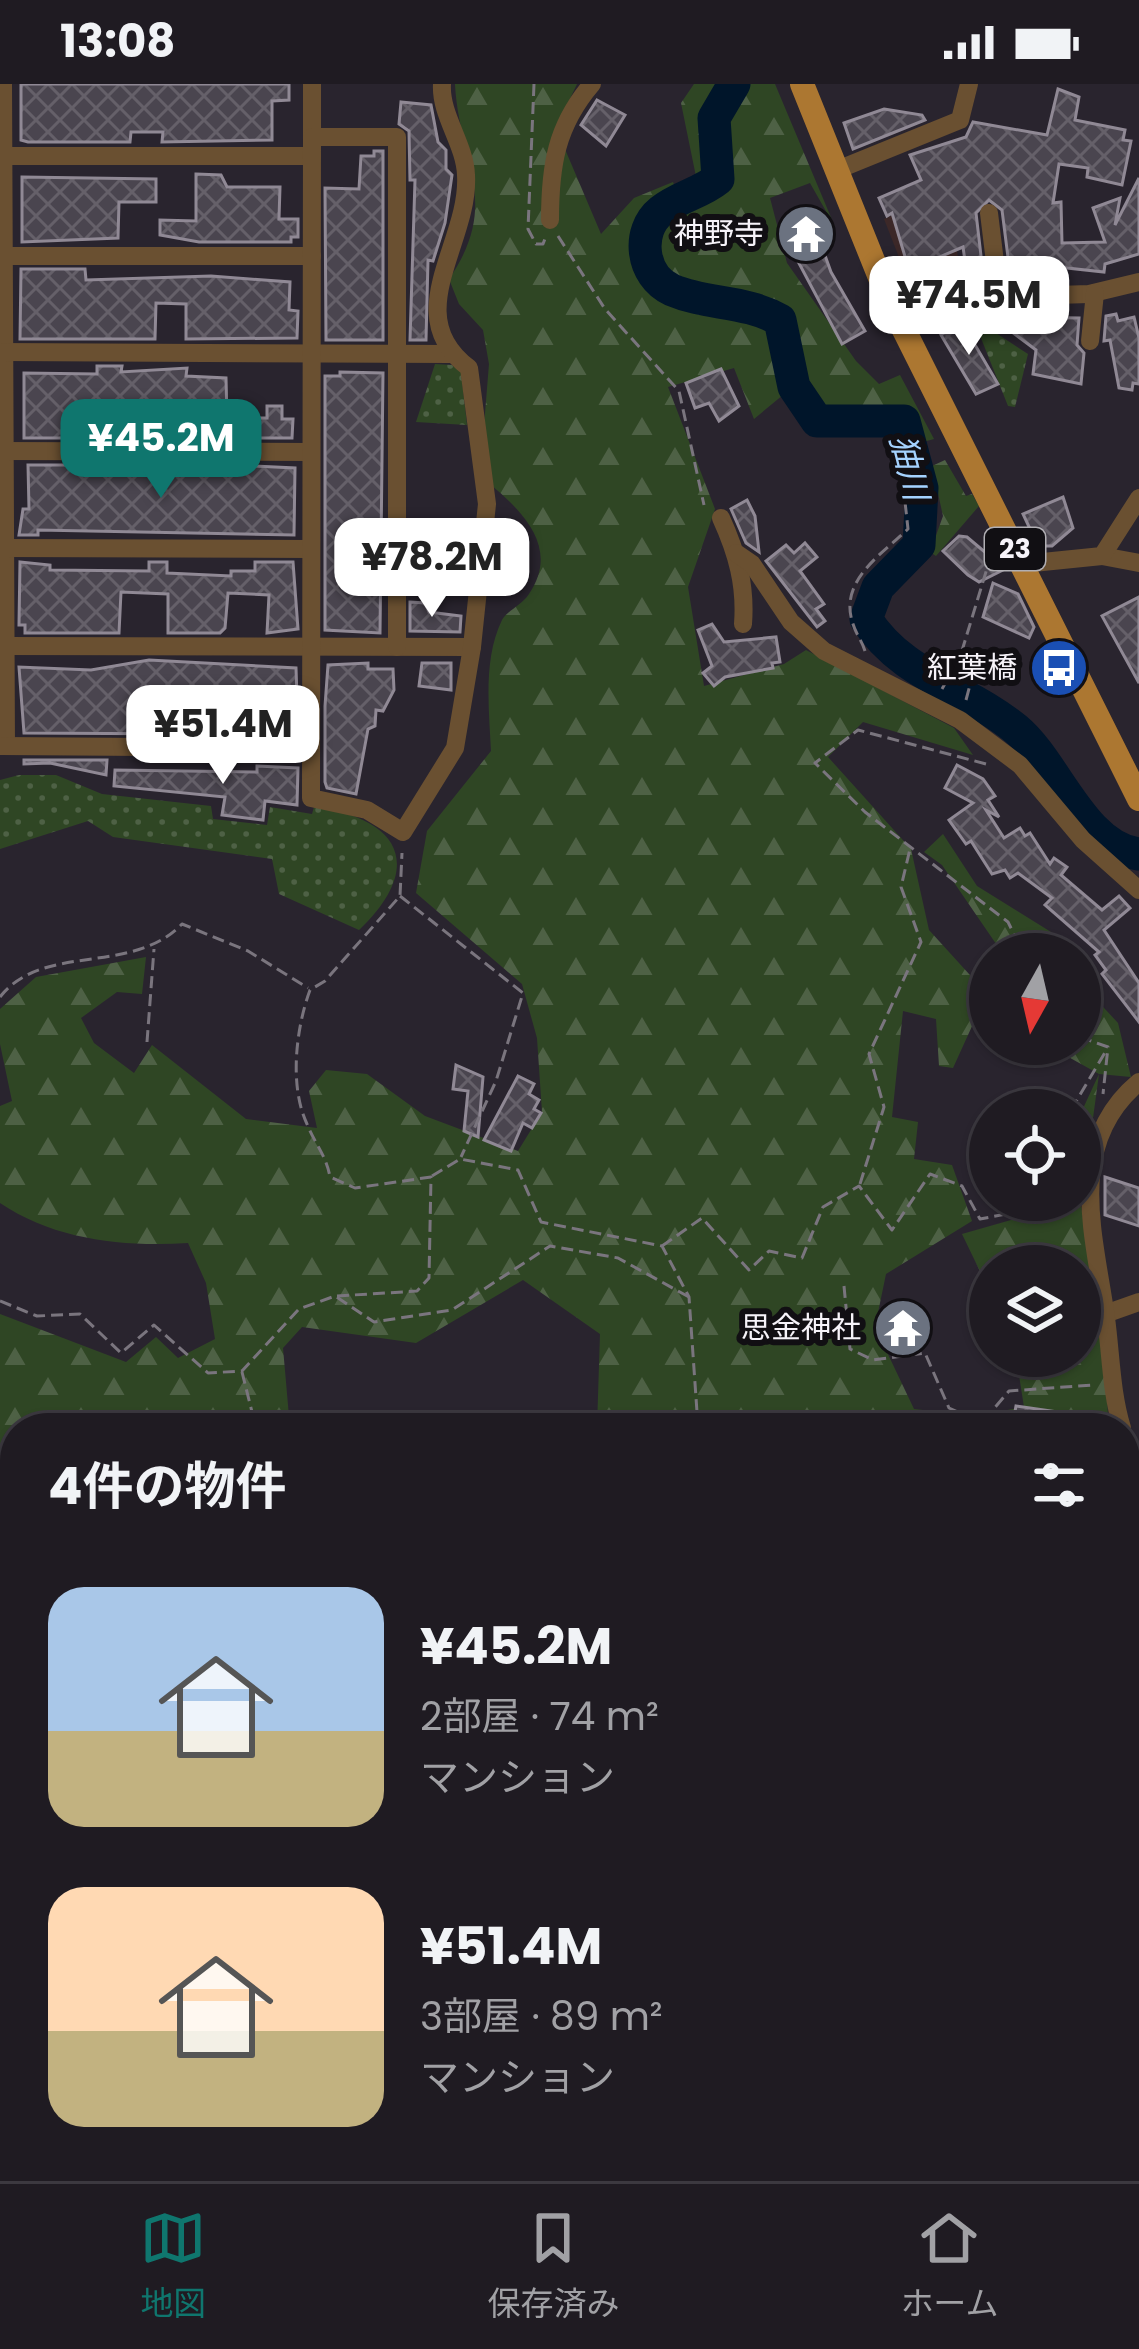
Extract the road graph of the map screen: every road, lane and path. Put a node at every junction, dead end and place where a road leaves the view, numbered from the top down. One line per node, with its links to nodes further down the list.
1 (3, 84): 9 (street)
2 (312, 84): 8 (street)
3 (442, 84): 23 (street)
4 (534, 84): 12 (path)
5 (592, 84): 12 (street)
6 (969, 84): 10 (street)
7 (802, 85): 10 (main road, 23)
8 (312, 147): 9 (street); 14 (street); 22 (street)
9 (1, 156): 13 (street)
10 (837, 170): 18 (main road, 23)
11 (989, 212): 17 (street)
12 (550, 220): 28 (path)
13 (2, 256): 14 (street); 20 (street)
14 (312, 256): 21 (street)
15 (1139, 282): 16 (street)
16 (1095, 293): 17 (street); 19 (street)
17 (999, 295): 18 (street)
18 (889, 300): 29 (main road, 23)
19 (1090, 341)
20 (2, 352): 21 (street); 24 (street)
21 (311, 354): 22 (street); 25 (street)
22 (399, 354): 23 (street); 39 (street)
23 (451, 354): 40 (street)
24 (2, 452): 25 (street); 30 (street)
25 (310, 452): 31 (street)
26 (900, 456): 42 (path)
27 (1139, 498): 33 (street)
28 (713, 515): 32 (street)
29 (1006, 530): 35 (main road, 23); 41 (path)
30 (2, 548): 31 (street); 37 (street)
31 (310, 548): 38 (street)
32 (736, 553): 36 (street); 42 (street)
33 (1102, 556): 34 (street); 35 (street)
34 (1139, 563)
35 (1023, 564): 48 (main road, 23)
36 (743, 624)
37 (3, 646): 38 (street); 46 (street)
38 (309, 647): 39 (street); 47 (street)
39 (398, 647): 40 (street)
40 (472, 647): 49 (street)
41 (961, 654): 43 (path); 44 (path)
42 (862, 670): 45 (street)
43 (974, 684)
44 (933, 704)
45 (980, 738): 50 (path); 51 (street)
46 (3, 746): 47 (street)
47 (308, 748): 49 (street)
48 (1139, 799)
49 (403, 832): 52 (path)
50 (911, 847): 53 (path); 65 (path)
51 (1139, 890)
52 (400, 896): 55 (path); 63 (path)
53 (1014, 933)
54 (154, 947): 55 (path); 56 (path); 57 (path)
55 (310, 989): 64 (path)
56 (0, 997)
57 (146, 1042)
58 (1101, 1044): 59 (path)
59 (1108, 1047): 61 (path); 62 (path)
60 (1139, 1082): 73 (street)
61 (1083, 1089)
62 (1102, 1108)
63 (460, 1159): 64 (path); 67 (path)
64 (431, 1177): 69 (path)
65 (860, 1186): 66 (path); 67 (path)
66 (969, 1199)
67 (662, 1246): 70 (path)
68 (844, 1286): 78 (path)
69 (335, 1296): 70 (path); 74 (path)
70 (688, 1297): 77 (path)
71 (0, 1300): 74 (path)
72 (1139, 1302): 73 (street)
73 (1105, 1313): 75 (street)
74 (242, 1370): 76 (path)
75 (1113, 1383): 79 (path); 80 (street)
76 (252, 1413)
77 (697, 1413)
78 (960, 1413)
79 (983, 1413)
80 (1119, 1413)

